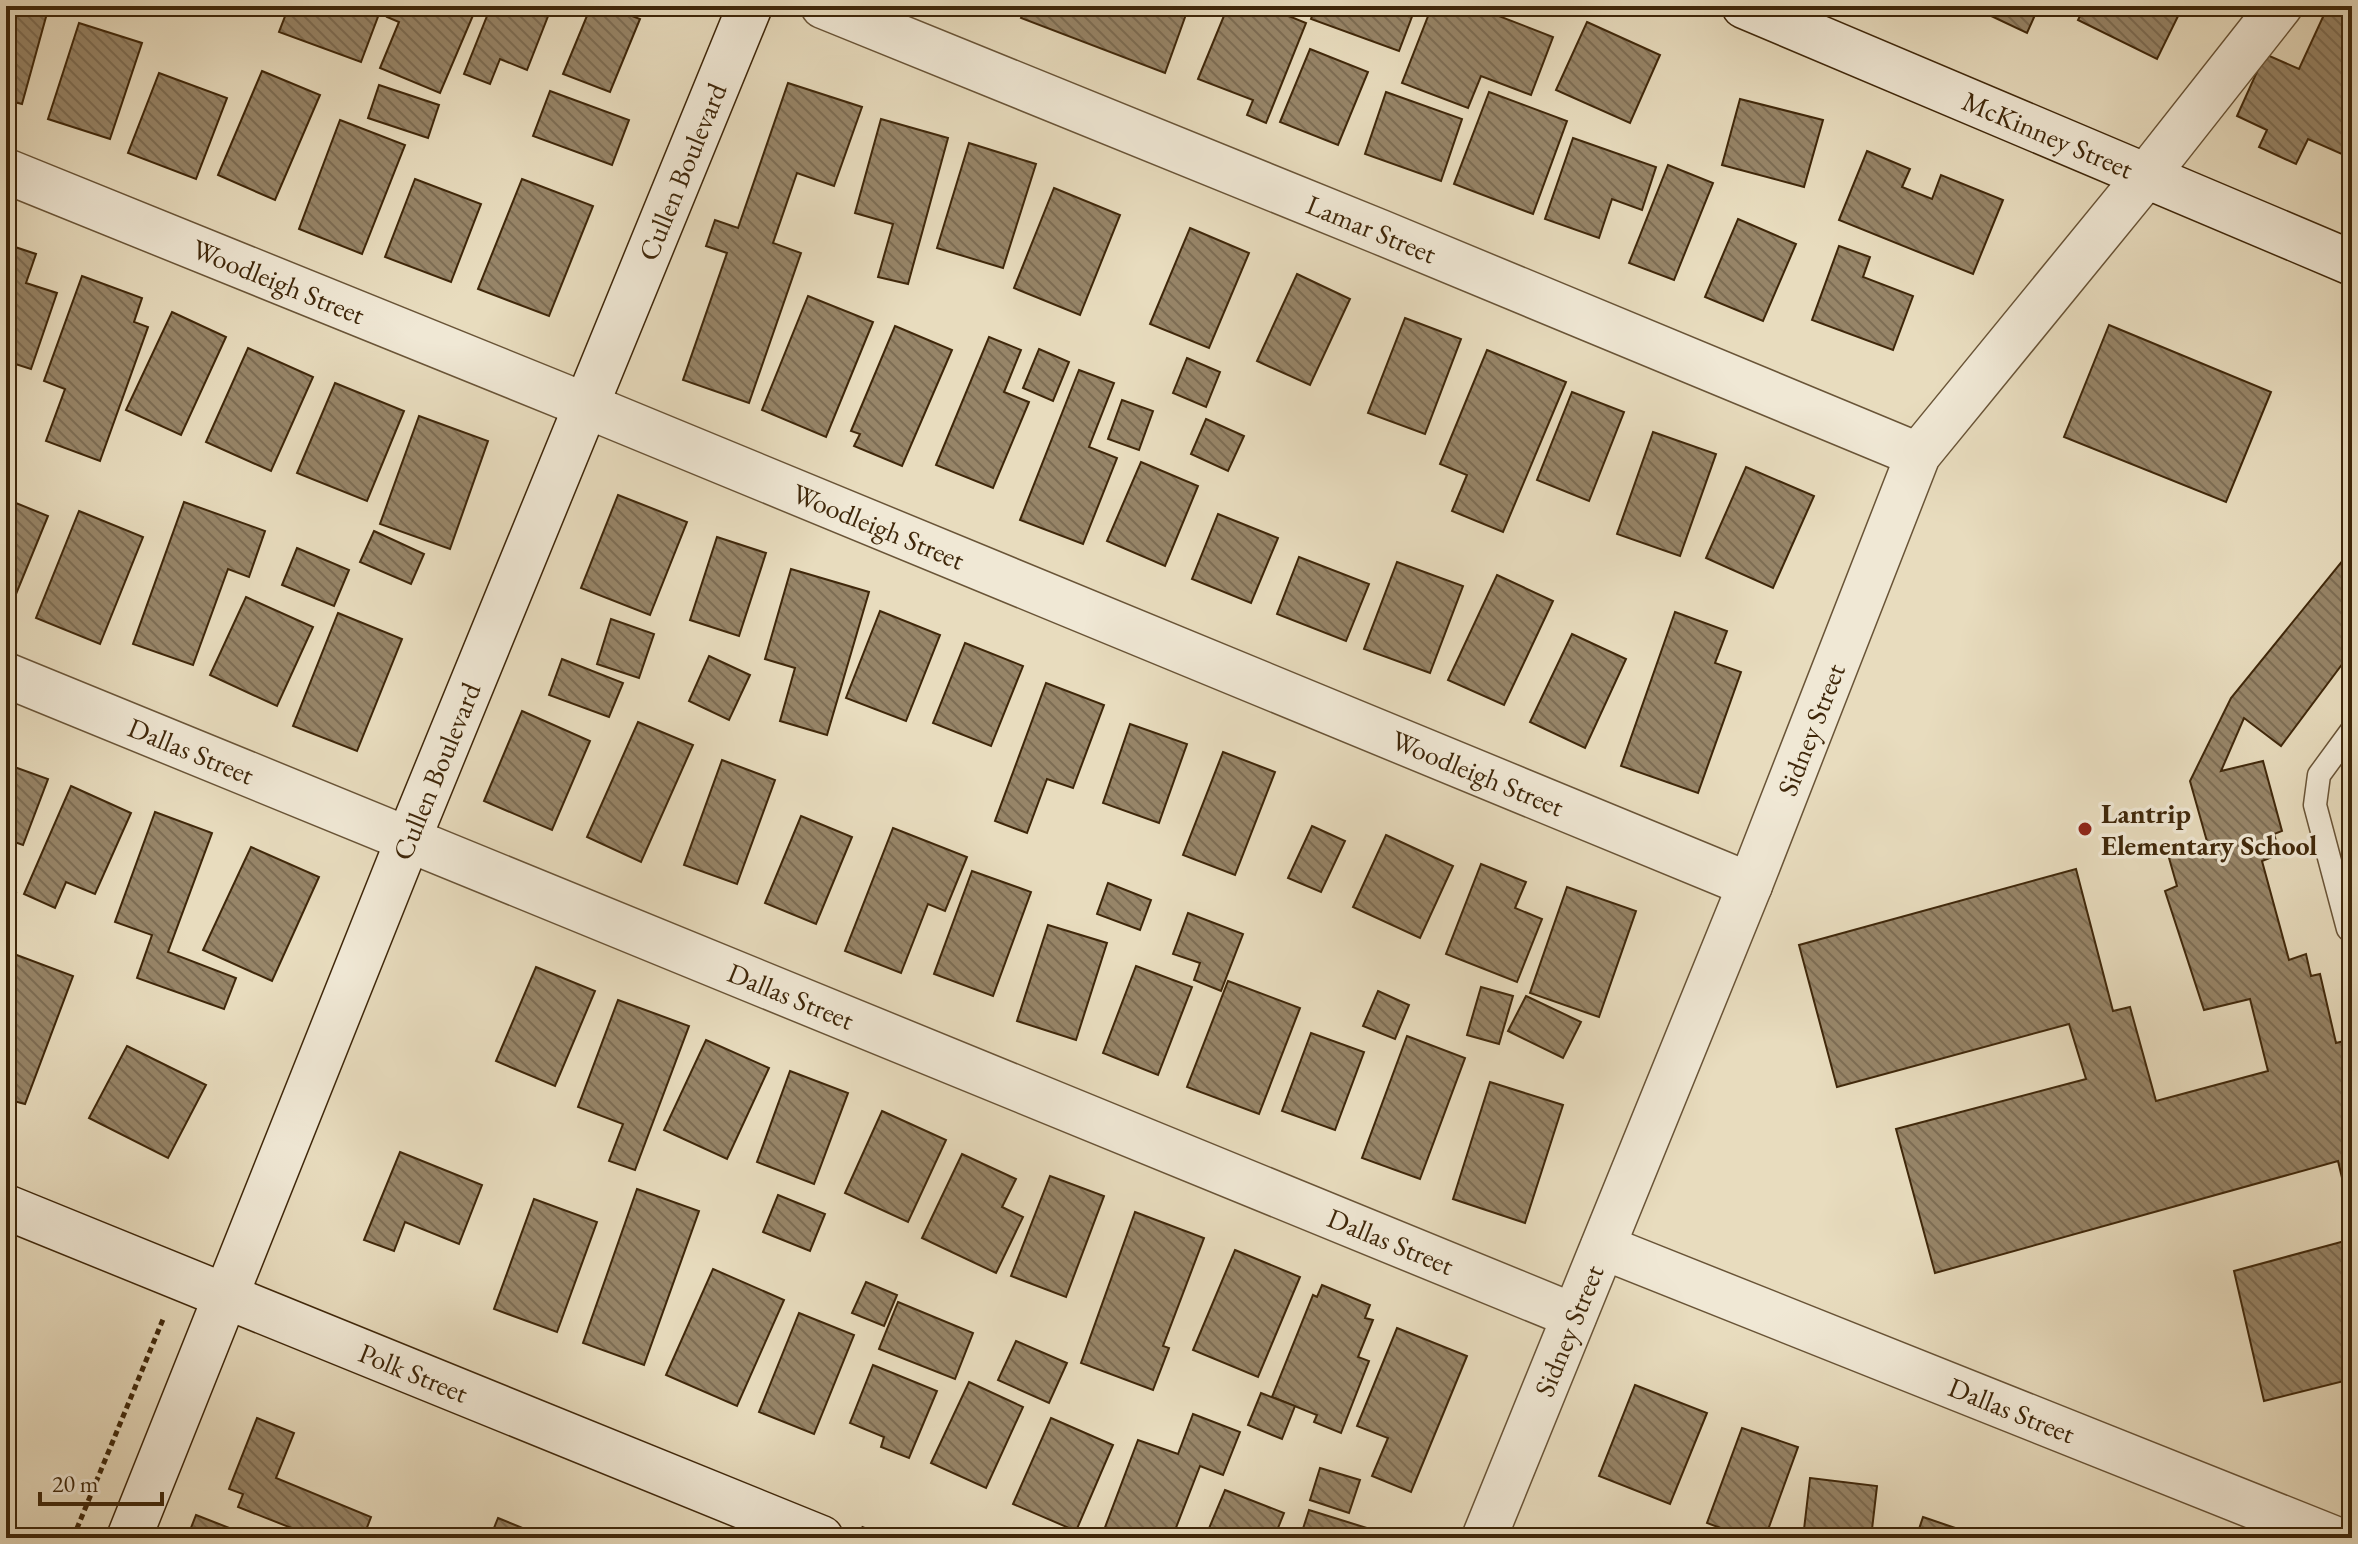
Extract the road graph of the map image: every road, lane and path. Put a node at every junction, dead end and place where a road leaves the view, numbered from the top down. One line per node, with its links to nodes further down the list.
1 (750, 6): 8 (street, Cullen Boulevard)
2 (823, 6): 9 (street, Lamar Street)
3 (1744, 6): 6 (street, McKinney Street)
4 (2280, 6): 6 (street, Sidney Street)
5 (6, 171): 8 (street, Woodleigh Street)
6 (2146, 176): 7 (street, McKinney Street); 9 (street, Sidney Street)
7 (2352, 263)
8 (587, 406): 12 (street, Cullen Boulevard); 13 (street, Woodleigh Street)
9 (1918, 455): 13 (street, Sidney Street)
10 (6, 675): 12 (street, Dallas Street)
11 (2352, 730): 14 (lane)
12 (408, 840): 17 (street, Cullen Boulevard); 18 (street, Dallas Street)
13 (1750, 885): 16 (street, Sidney Street)
14 (2352, 933)
15 (6, 1207): 17 (street, Polk Street)
16 (1603, 1247): 18 (street, Sidney Street); 24 (street, Dallas Street)
17 (226, 1297): 21 (street, Cullen Boulevard); 22 (street, Polk Street)
18 (1574, 1316): 23 (street, Sidney Street)
19 (161, 1326): 20 (path)
20 (73, 1538)
21 (129, 1538)
22 (821, 1538)
23 (1484, 1538)
24 (2333, 1538)

